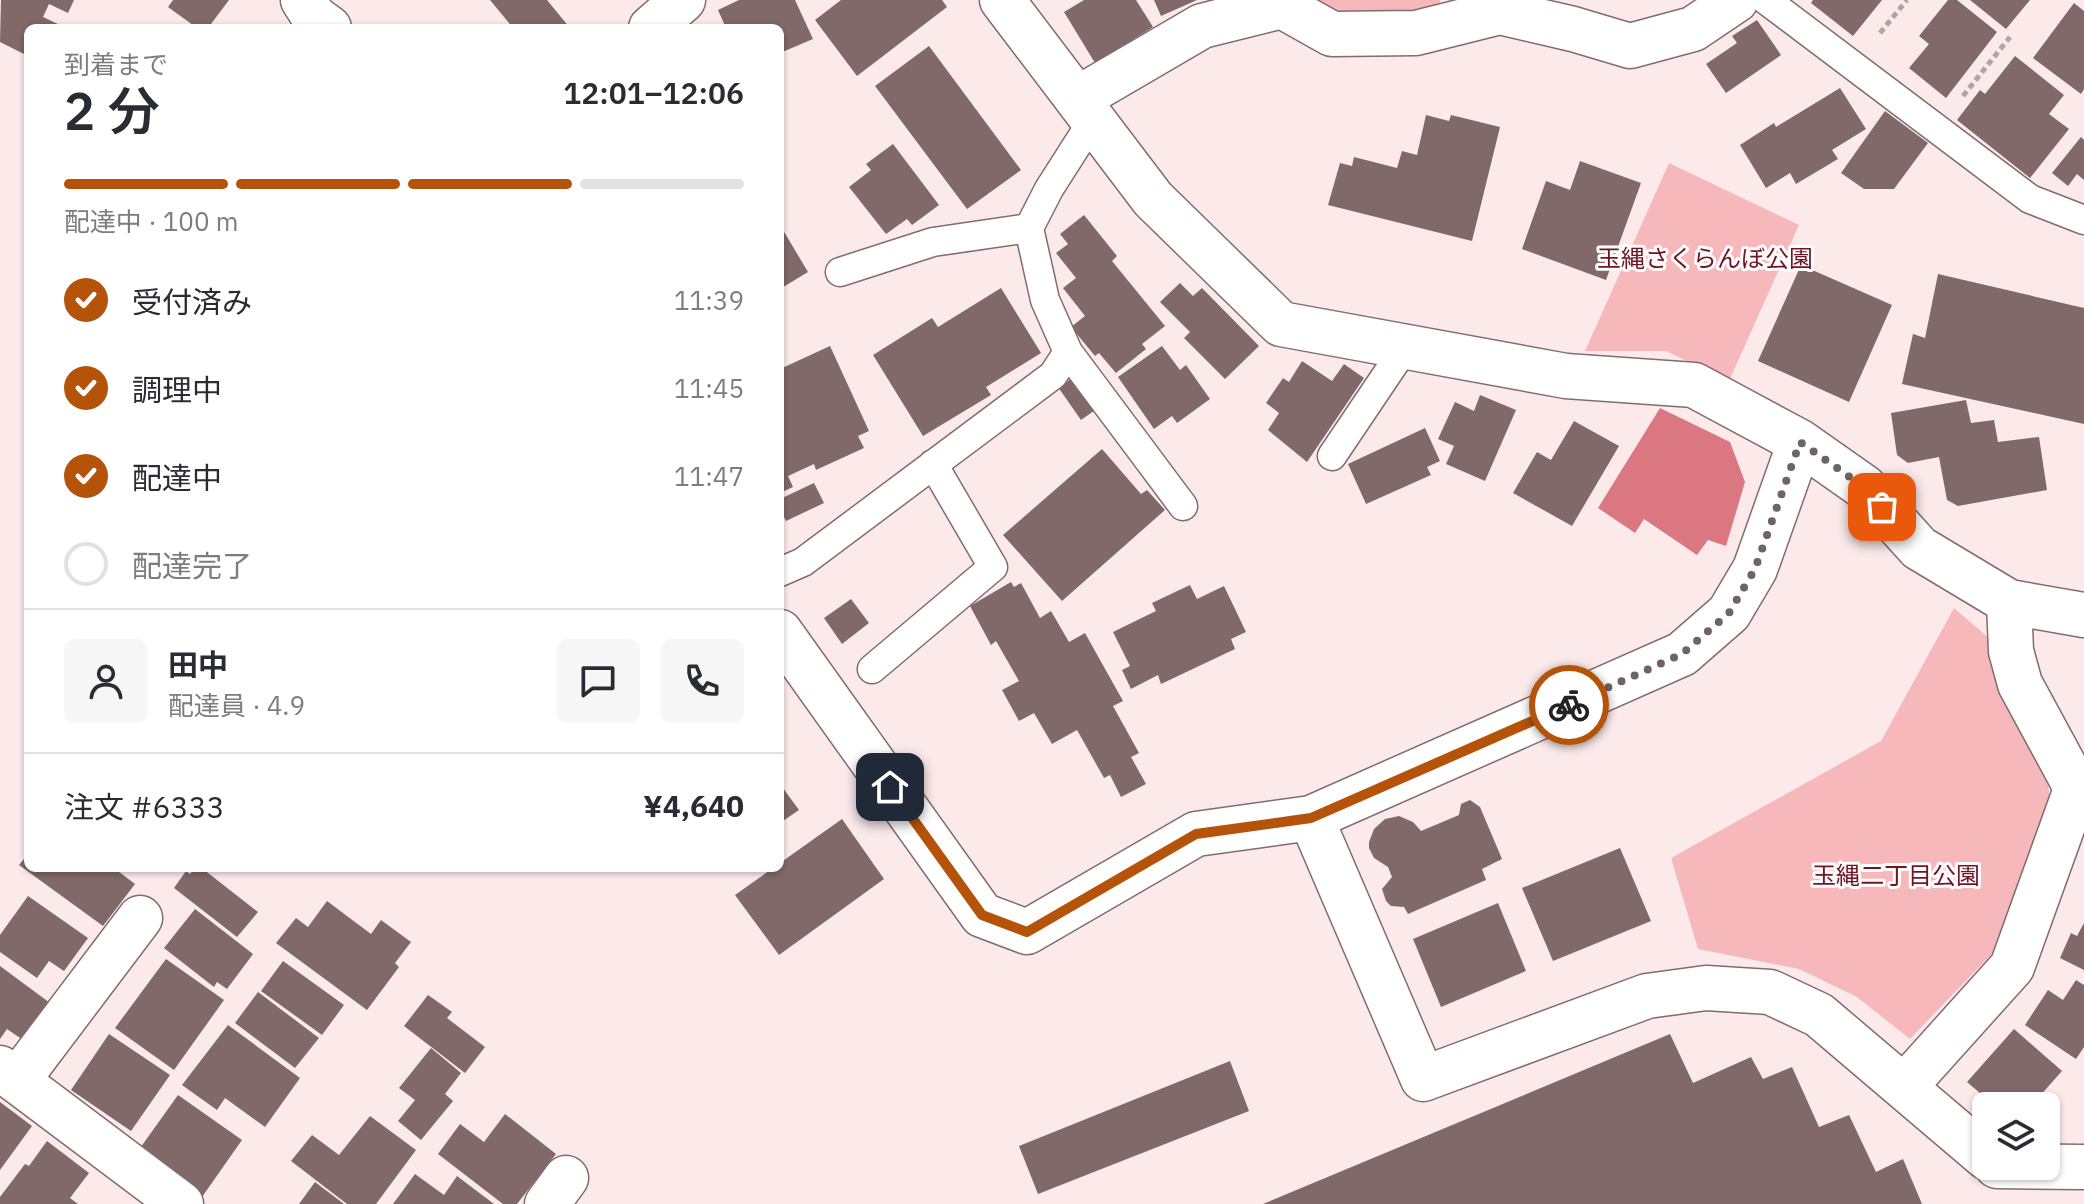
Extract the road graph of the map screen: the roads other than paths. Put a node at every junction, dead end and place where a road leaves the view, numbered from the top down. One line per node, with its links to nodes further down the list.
1 (303, 0): 7 (street)
2 (683, 0): 8 (street)
3 (1002, 0): 9 (street)
4 (1736, 0): 6 (street)
5 (1766, 0): 10 (lane)
6 (1282, 3): 9 (street)
7 (324, 24)
8 (656, 24)
9 (1085, 109): 11 (lane); 13 (street)
10 (2084, 220)
11 (1029, 228): 12 (lane); 14 (lane)
12 (840, 272)
13 (1406, 346): 15 (street); 16 (lane)
14 (1068, 352): 17 (lane); 18 (lane)
15 (1800, 442): 20 (street); 24 (street)
16 (1332, 456)
17 (933, 464): 19 (lane); 23 (lane)
18 (1183, 506)
19 (784, 570)
20 (2009, 602): 21 (street); 27 (street)
21 (2084, 615)
22 (784, 638): 24 (street)
23 (872, 669)
24 (1311, 818): 27 (street)
25 (140, 918): 26 (street)
26 (8, 1075): 31 (street)
27 (1904, 1087): 28 (street)
28 (1972, 1145)
29 (2060, 1167): 30 (street)
30 (2084, 1167)
31 (181, 1204)

